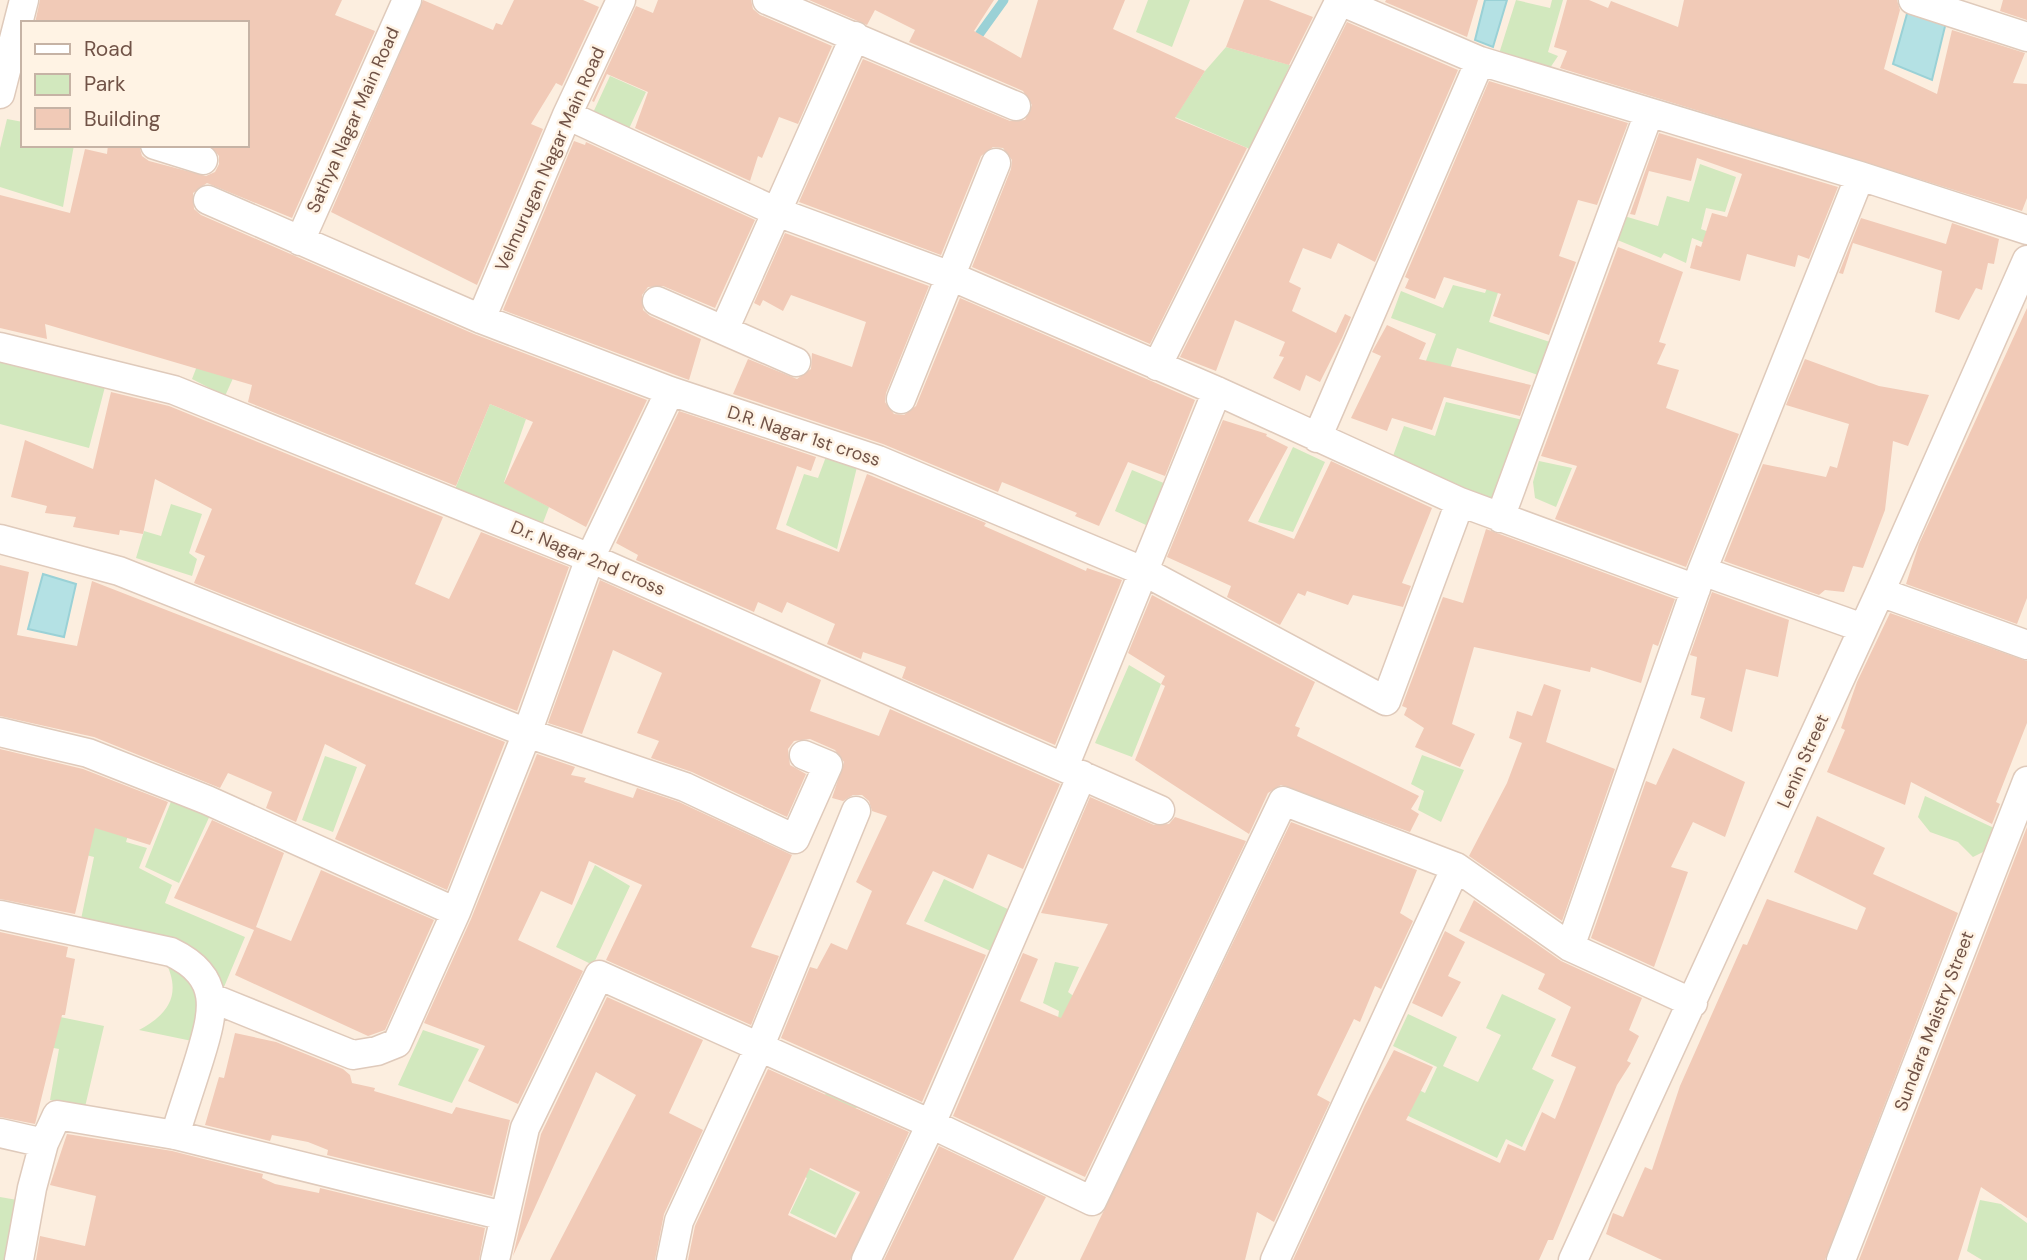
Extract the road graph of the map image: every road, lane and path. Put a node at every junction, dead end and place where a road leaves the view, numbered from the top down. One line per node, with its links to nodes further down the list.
1 (24, 0): 10 (street)
2 (621, 0): 14 (street, Velmurugan Nagar Main Road)
3 (767, 0): 7 (street)
4 (1913, 0): 8 (street)
5 (1340, 1): 9 (street); 30 (street)
6 (399, 2): 22 (street, Sathya Nagar Main Road)
7 (855, 36): 12 (street); 20 (street)
8 (2027, 37)
9 (1480, 61): 13 (street); 34 (street)
10 (0, 95): 11 (street)
11 (21, 103)
12 (1016, 106)
13 (1649, 113): 18 (street); 36 (street)
14 (567, 115): 20 (street); 26 (street, Velmurugan Nagar Main Road)
15 (161, 147): 16 (street)
16 (203, 160)
17 (996, 163): 24 (street)
18 (1860, 176): 21 (street); 40 (street)
19 (208, 201): 22 (street, D.R. Nagar 1st cross)
20 (777, 212): 24 (street); 27 (street)
21 (2027, 230)
22 (300, 241): 26 (street, D.R. Nagar 1st cross)
23 (2027, 260): 41 (street, Lenin Street)
24 (948, 275): 30 (street); 33 (street)
25 (657, 301): 27 (street)
26 (481, 318): 31 (street, D.R. Nagar 1st cross)
27 (724, 330): 29 (street)
28 (0, 347): 38 (street, D.r. Nagar 2nd cross)
29 (796, 362)
30 (1157, 366): 32 (street)
31 (670, 391): 38 (street); 39 (street, D.R. Nagar 1st cross)
32 (1217, 391): 34 (street); 39 (street)
33 (901, 399)
34 (1317, 438): 35 (street)
35 (1460, 502): 36 (street); 39 (street, D.R. Nagar 1st cross)
36 (1500, 518): 40 (street)
37 (0, 539): 45 (street)
38 (590, 558): 45 (street); 47 (street, D.r. Nagar 2nd cross)
39 (1145, 572): 47 (street)
40 (1699, 580): 42 (street); 54 (street)
41 (1880, 592): 42 (street, Lenin Street); 43 (street)
42 (1863, 628): 56 (street, Lenin Street)
43 (2027, 645)
44 (0, 733): 52 (street)
45 (527, 733): 46 (street); 52 (street)
46 (804, 755)
47 (1073, 771): 49 (street, D.r. Nagar 2nd cross); 58 (street)
48 (2027, 782): 69 (street, Sundara Maistry Street)
49 (1160, 810)
50 (856, 811): 57 (street)
51 (1456, 867): 54 (street); 58 (street); 67 (street)
52 (456, 912): 55 (street)
53 (0, 915): 55 (street)
54 (1570, 947): 56 (street)
55 (212, 999): 60 (street)
56 (1693, 1003): 68 (street, Lenin Street)
57 (759, 1048): 58 (street); 62 (street); 65 (street)
58 (931, 1124): 66 (street)
59 (0, 1133): 61 (street)
60 (175, 1135): 61 (street); 62 (street)
61 (44, 1143): 63 (street)
62 (504, 1216): 64 (street)
63 (19, 1260)
64 (495, 1260)
65 (671, 1260)
66 (866, 1260)
67 (1275, 1260)
68 (1573, 1260)
69 (1841, 1260)

